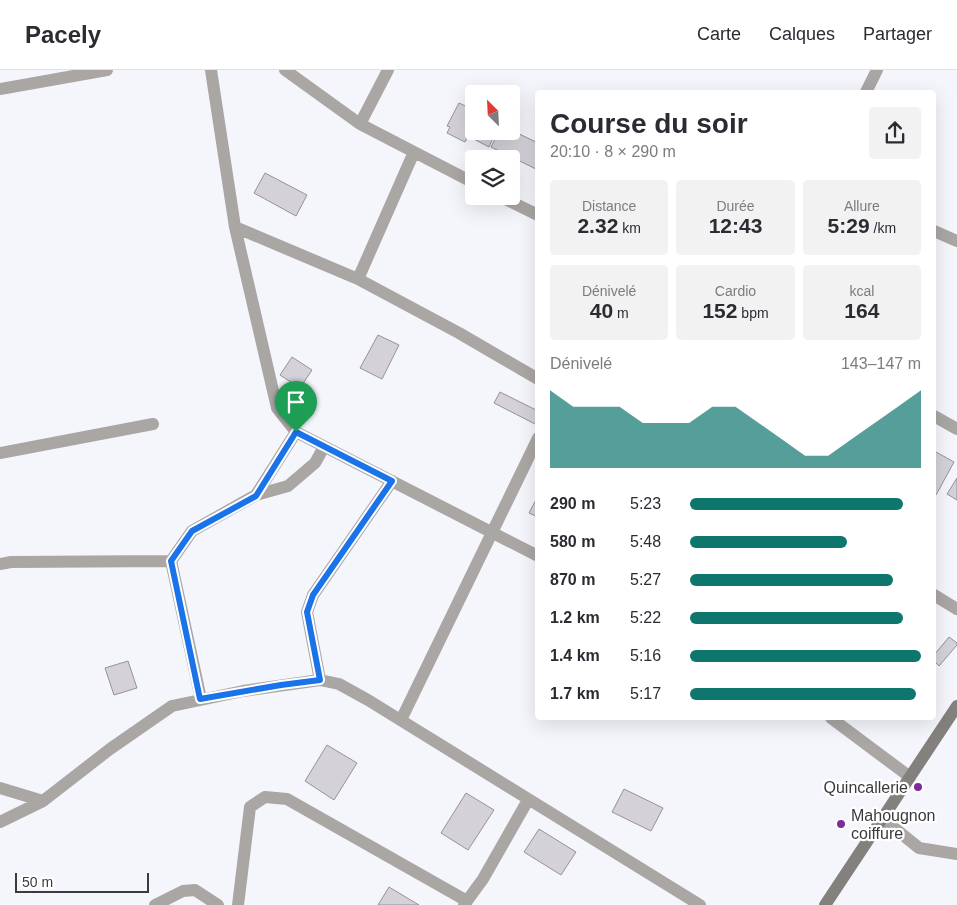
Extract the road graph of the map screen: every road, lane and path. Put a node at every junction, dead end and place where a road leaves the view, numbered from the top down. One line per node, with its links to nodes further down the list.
1 (106, 70): 6 (street)
2 (211, 70): 13 (street)
3 (285, 70): 8 (street)
4 (388, 70): 8 (street)
5 (877, 70): 7 (street)
6 (0, 89)
7 (867, 90)
8 (360, 124): 9 (street)
9 (414, 152): 10 (street); 16 (street)
10 (465, 178)
11 (517, 205): 12 (street)
12 (535, 214)
13 (235, 227): 16 (street); 21 (street)
14 (936, 232): 15 (street)
15 (957, 241)
16 (358, 278): 17 (street)
17 (535, 377)
18 (936, 417): 20 (street)
19 (153, 424): 24 (street)
20 (957, 429)
21 (296, 432): 23 (street); 26 (street)
22 (535, 444): 27 (street)
23 (324, 447): 25 (street); 26 (street)
24 (0, 453)
25 (392, 481): 27 (street); 33 (street)
26 (256, 496): 29 (street)
27 (493, 533): 28 (street); 36 (street)
28 (535, 554)
29 (171, 561): 30 (street); 34 (street)
30 (0, 564)
31 (936, 596): 32 (street)
32 (957, 609)
33 (320, 680): 34 (street); 36 (street)
34 (200, 699): 41 (street)
35 (957, 706): 38 (main road)
36 (401, 720): 40 (street)
37 (834, 720): 38 (street)
38 (910, 776): 42 (main road)
39 (0, 788): 41 (street)
40 (528, 800): 45 (street); 49 (street)
41 (43, 801): 43 (street)
42 (882, 818): 44 (street); 50 (main road)
43 (0, 822)
44 (957, 854)
45 (466, 903): 48 (street)
46 (155, 905): 47 (street)
47 (218, 905)
48 (238, 905)
49 (700, 905)
50 (825, 905)

